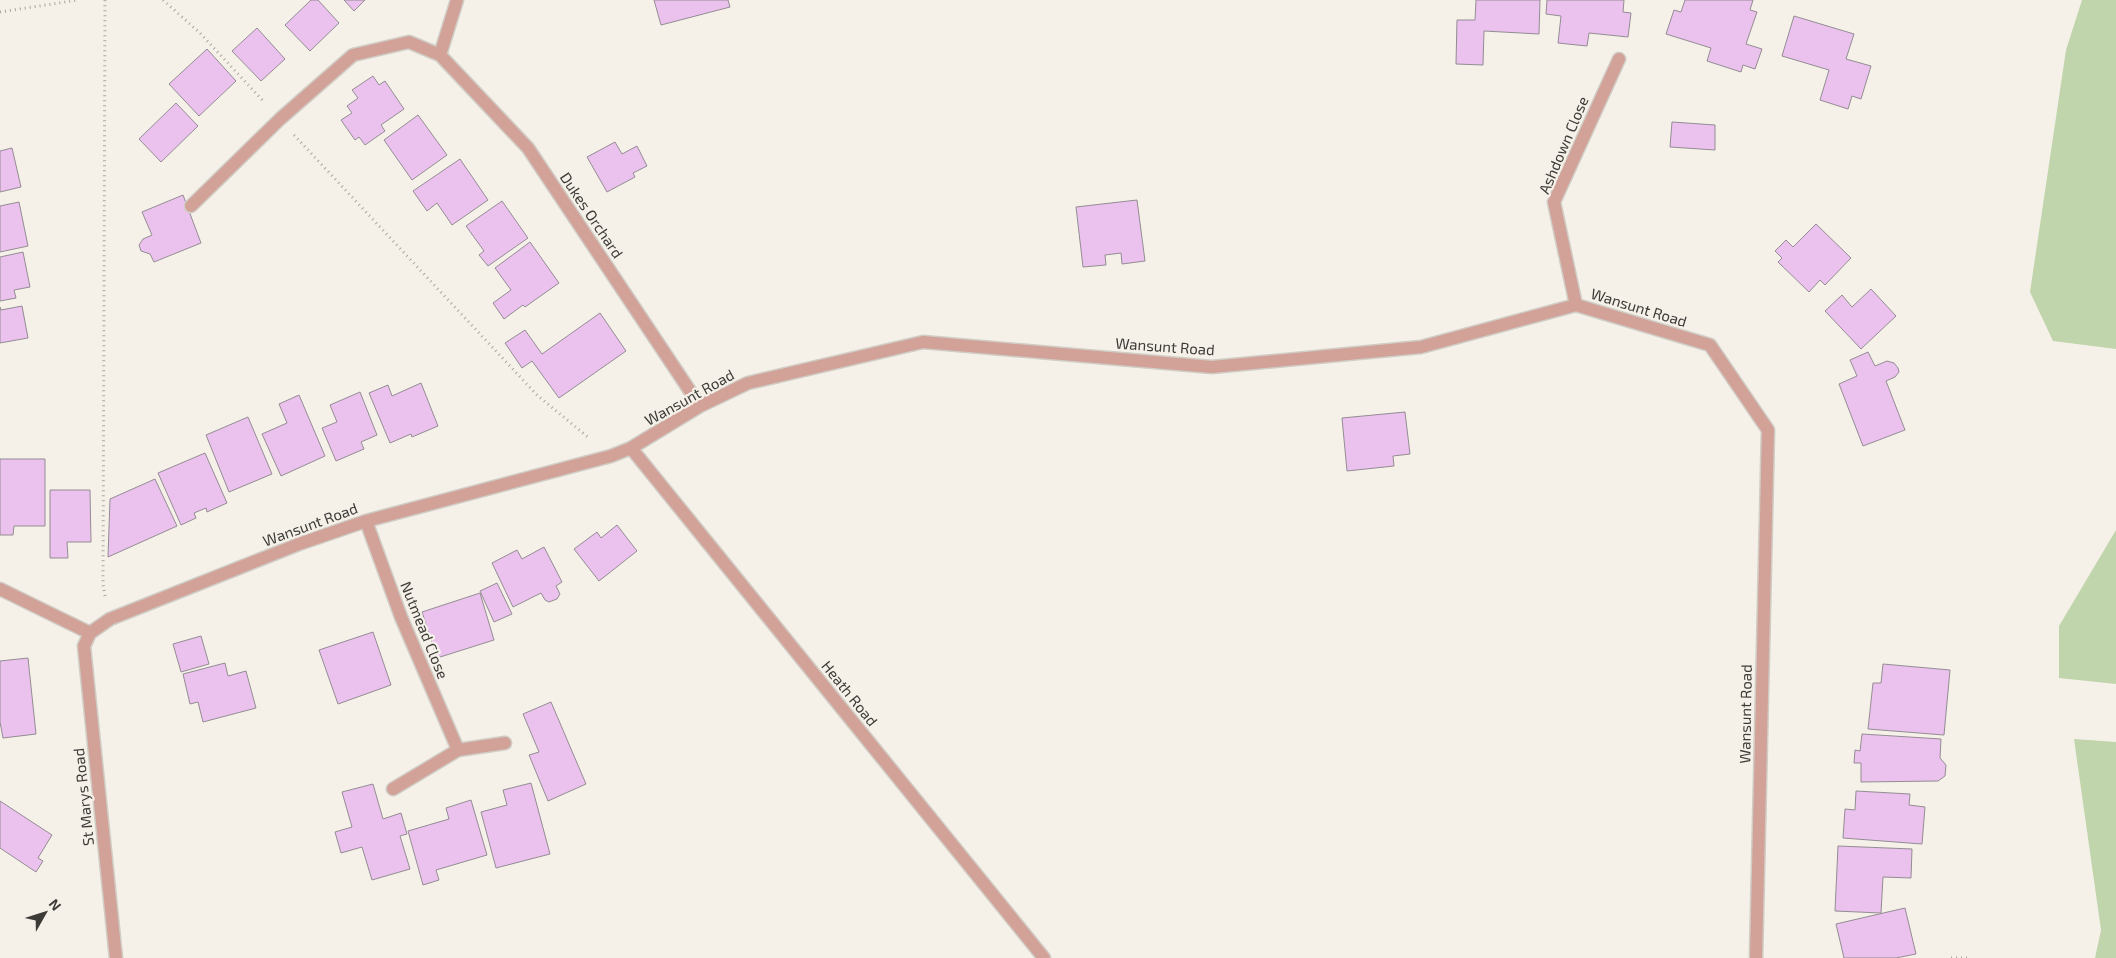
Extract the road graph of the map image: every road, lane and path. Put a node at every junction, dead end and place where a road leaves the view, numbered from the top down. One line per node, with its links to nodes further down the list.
1 (78, 0): 5 (path)
2 (105, 0): 16 (path)
3 (163, 0): 8 (path)
4 (457, 0): 6 (street)
5 (0, 12)
6 (440, 55): 8 (street, Dukes Orchard); 11 (street, Dukes Orchard)
7 (1619, 59): 10 (street, Ashdown Close)
8 (280, 119): 9 (street, Dukes Orchard); 13 (path)
9 (191, 206)
10 (1576, 305): 11 (street, Wansunt Road); 23 (street, Wansunt Road)
11 (700, 406): 12 (street, Wansunt Road)
12 (631, 448): 13 (street, Wansunt Road); 22 (street, Heath Road)
13 (611, 456): 14 (street, Wansunt Road)
14 (366, 521): 16 (street, Wansunt Road); 19 (street, Nutmead Close)
15 (0, 589): 17 (street)
16 (110, 619): 17 (street, Wansunt Road)
17 (90, 633): 21 (street, St Marys Road)
18 (505, 742): 19 (street)
19 (458, 750): 20 (street)
20 (393, 789)
21 (116, 958)
22 (1044, 958)
23 (1756, 958)
24 (1951, 958): 25 (path)
25 (1969, 958)

